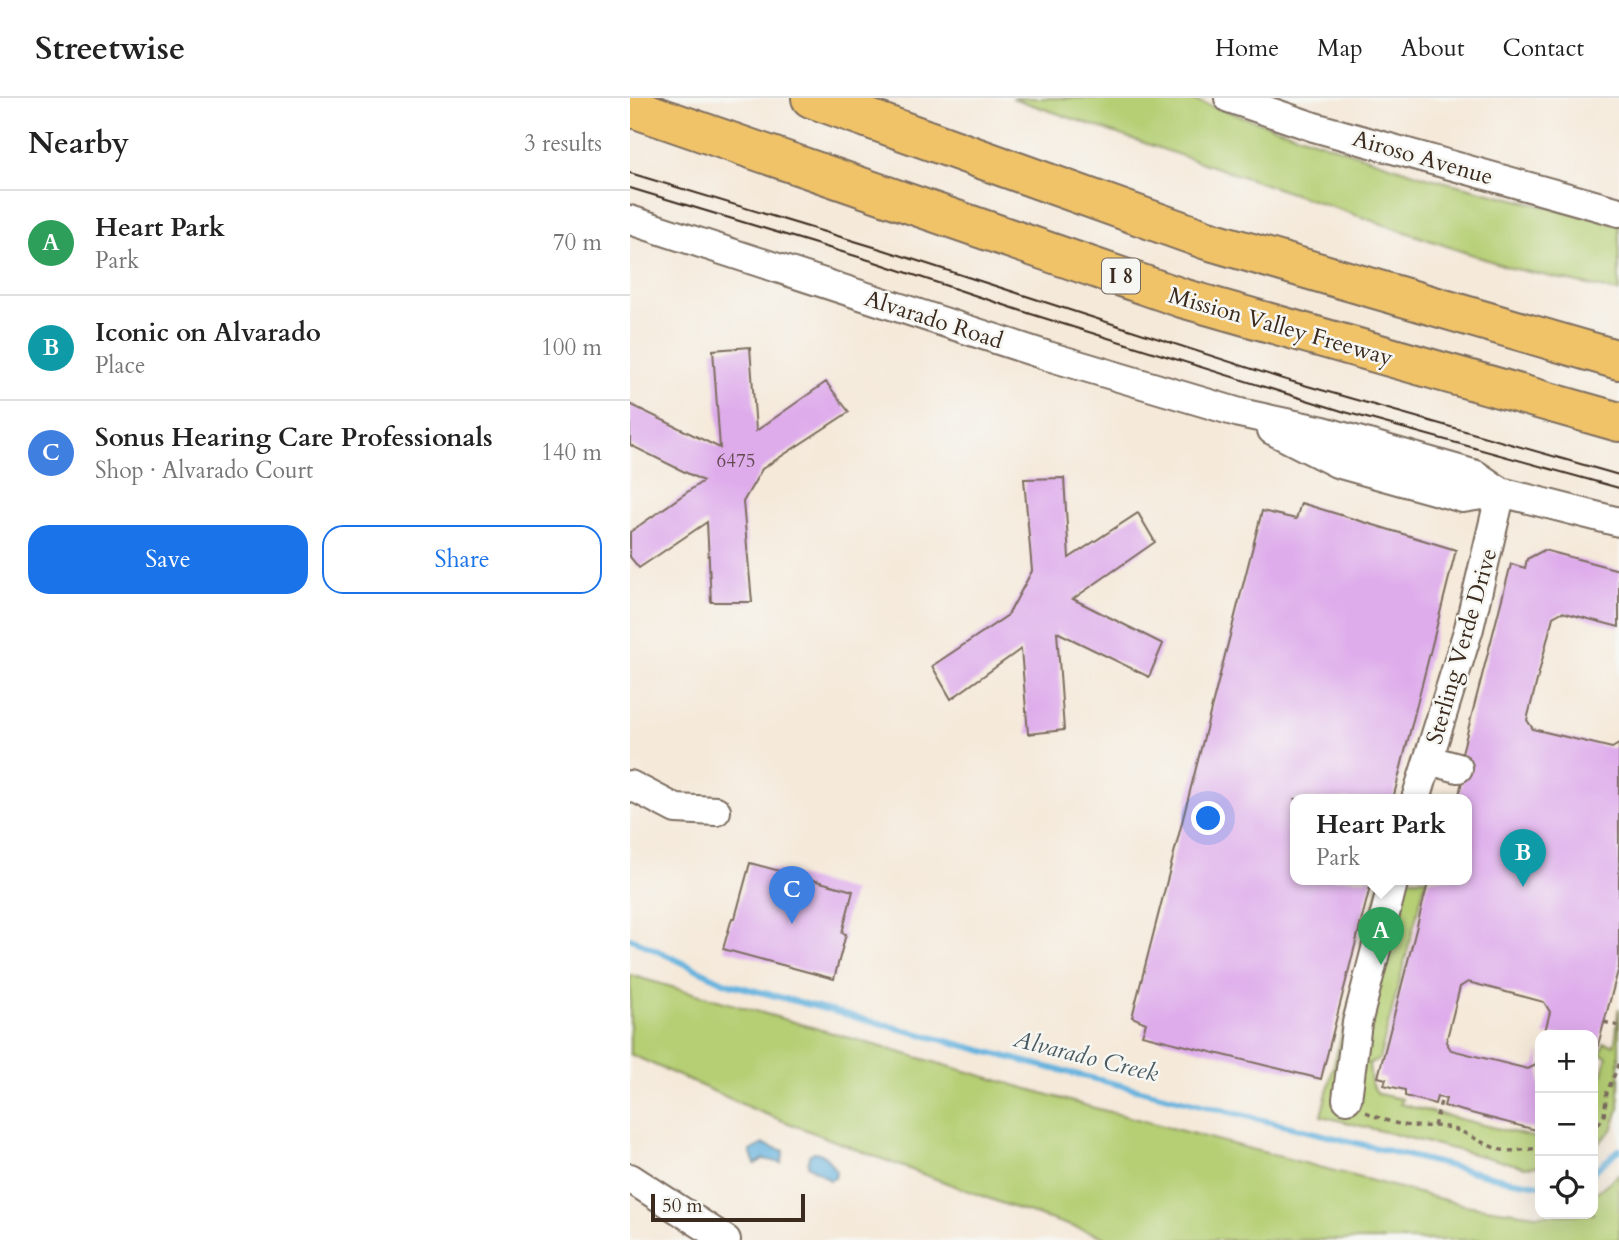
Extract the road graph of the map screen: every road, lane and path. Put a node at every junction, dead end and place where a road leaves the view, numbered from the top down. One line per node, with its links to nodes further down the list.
1 (811, 98): 6 (highway)
2 (1229, 98): 4 (street, Airoso Avenue)
3 (630, 107): 7 (highway, Mission Valley Freeway / I 8)
4 (1619, 212)
5 (630, 220): 8 (street, Alvarado Road)
6 (1619, 360)
7 (1619, 422)
8 (1501, 492): 9 (street, Alvarado Road); 10 (street, Sterling Verde Drive)
9 (1619, 522)
10 (1429, 760): 11 (street); 13 (street, Sterling Verde Drive)
11 (1458, 768)
12 (630, 785): 14 (street)
13 (1418, 794)
14 (716, 811)
15 (1392, 885): 20 (street)
16 (1604, 1022): 17 (path)
17 (1619, 1026)
18 (1619, 1064): 21 (path)
19 (1442, 1098): 22 (path)
20 (1347, 1100): 22 (path)
21 (1598, 1125)
22 (1434, 1126): 23 (path)
23 (1535, 1149)
24 (630, 1178): 25 (street)
25 (726, 1240)

